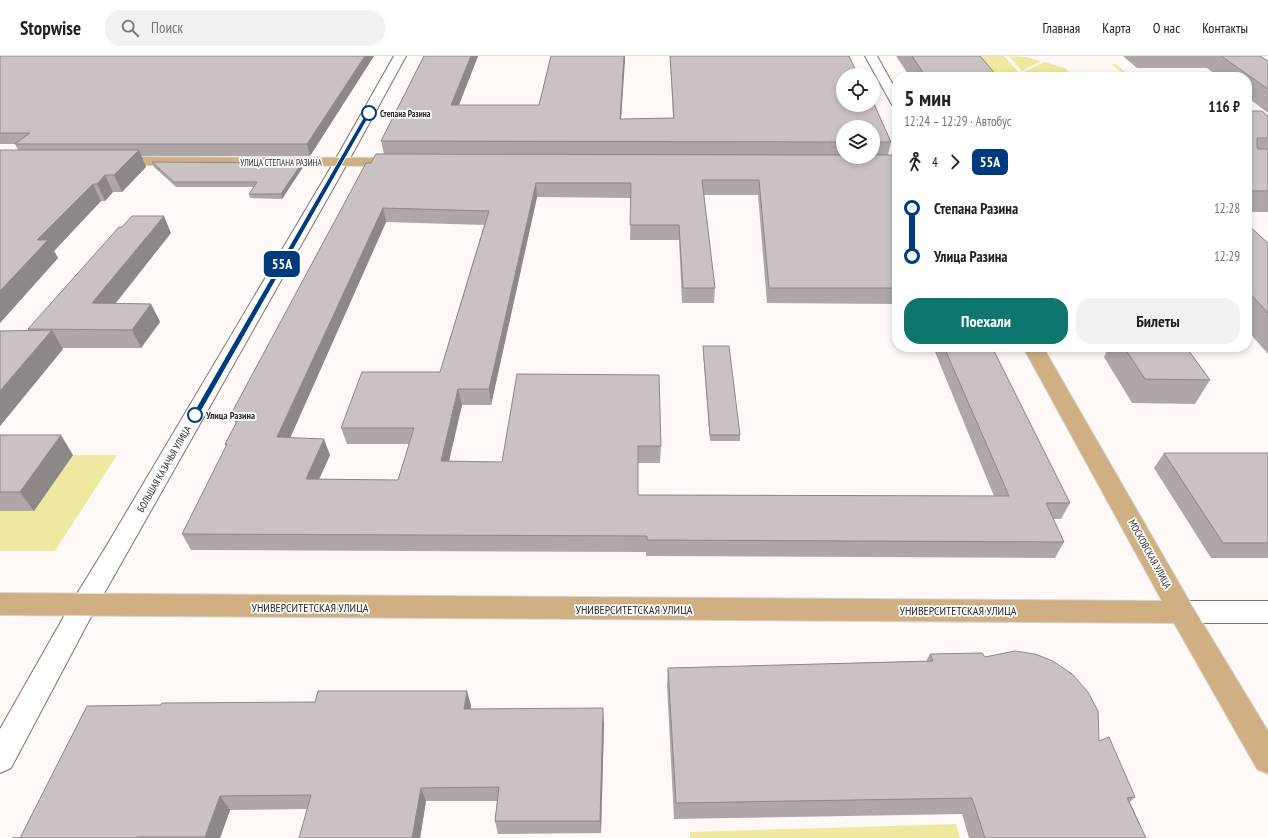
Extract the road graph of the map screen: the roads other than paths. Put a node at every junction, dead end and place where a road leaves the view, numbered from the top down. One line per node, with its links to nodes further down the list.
1 (400, 56): 5 (street, БОЛЬШАЯ КАЗАЧЬЯ УЛИЦА)
2 (871, 56): 3 (street)
3 (892, 94)
4 (99, 161): 5 (main road, УЛИЦА СТЕПАНА РАЗИНА)
5 (341, 162): 6 (main road, УЛИЦА СТЕПАНА РАЗИНА); 9 (street, БОЛЬШАЯ КАЗАЧЬЯ УЛИЦА)
6 (417, 162)
7 (1036, 352): 10 (main road, МОСКОВСКАЯ УЛИЦА)
8 (0, 604): 9 (main road, УНИВЕРСИТЕТСКАЯ УЛИЦА)
9 (84, 605): 10 (main road, УНИВЕРСИТЕТСКАЯ УЛИЦА); 12 (street, БОЛЬШАЯ КАЗАЧЬЯ УЛИЦА)
10 (1182, 612): 11 (street, УНИВЕРСИТЕТСКАЯ УЛИЦА); 13 (main road, МОСКОВСКАЯ УЛИЦА)
11 (1268, 612)
12 (0, 758)
13 (1268, 759)

